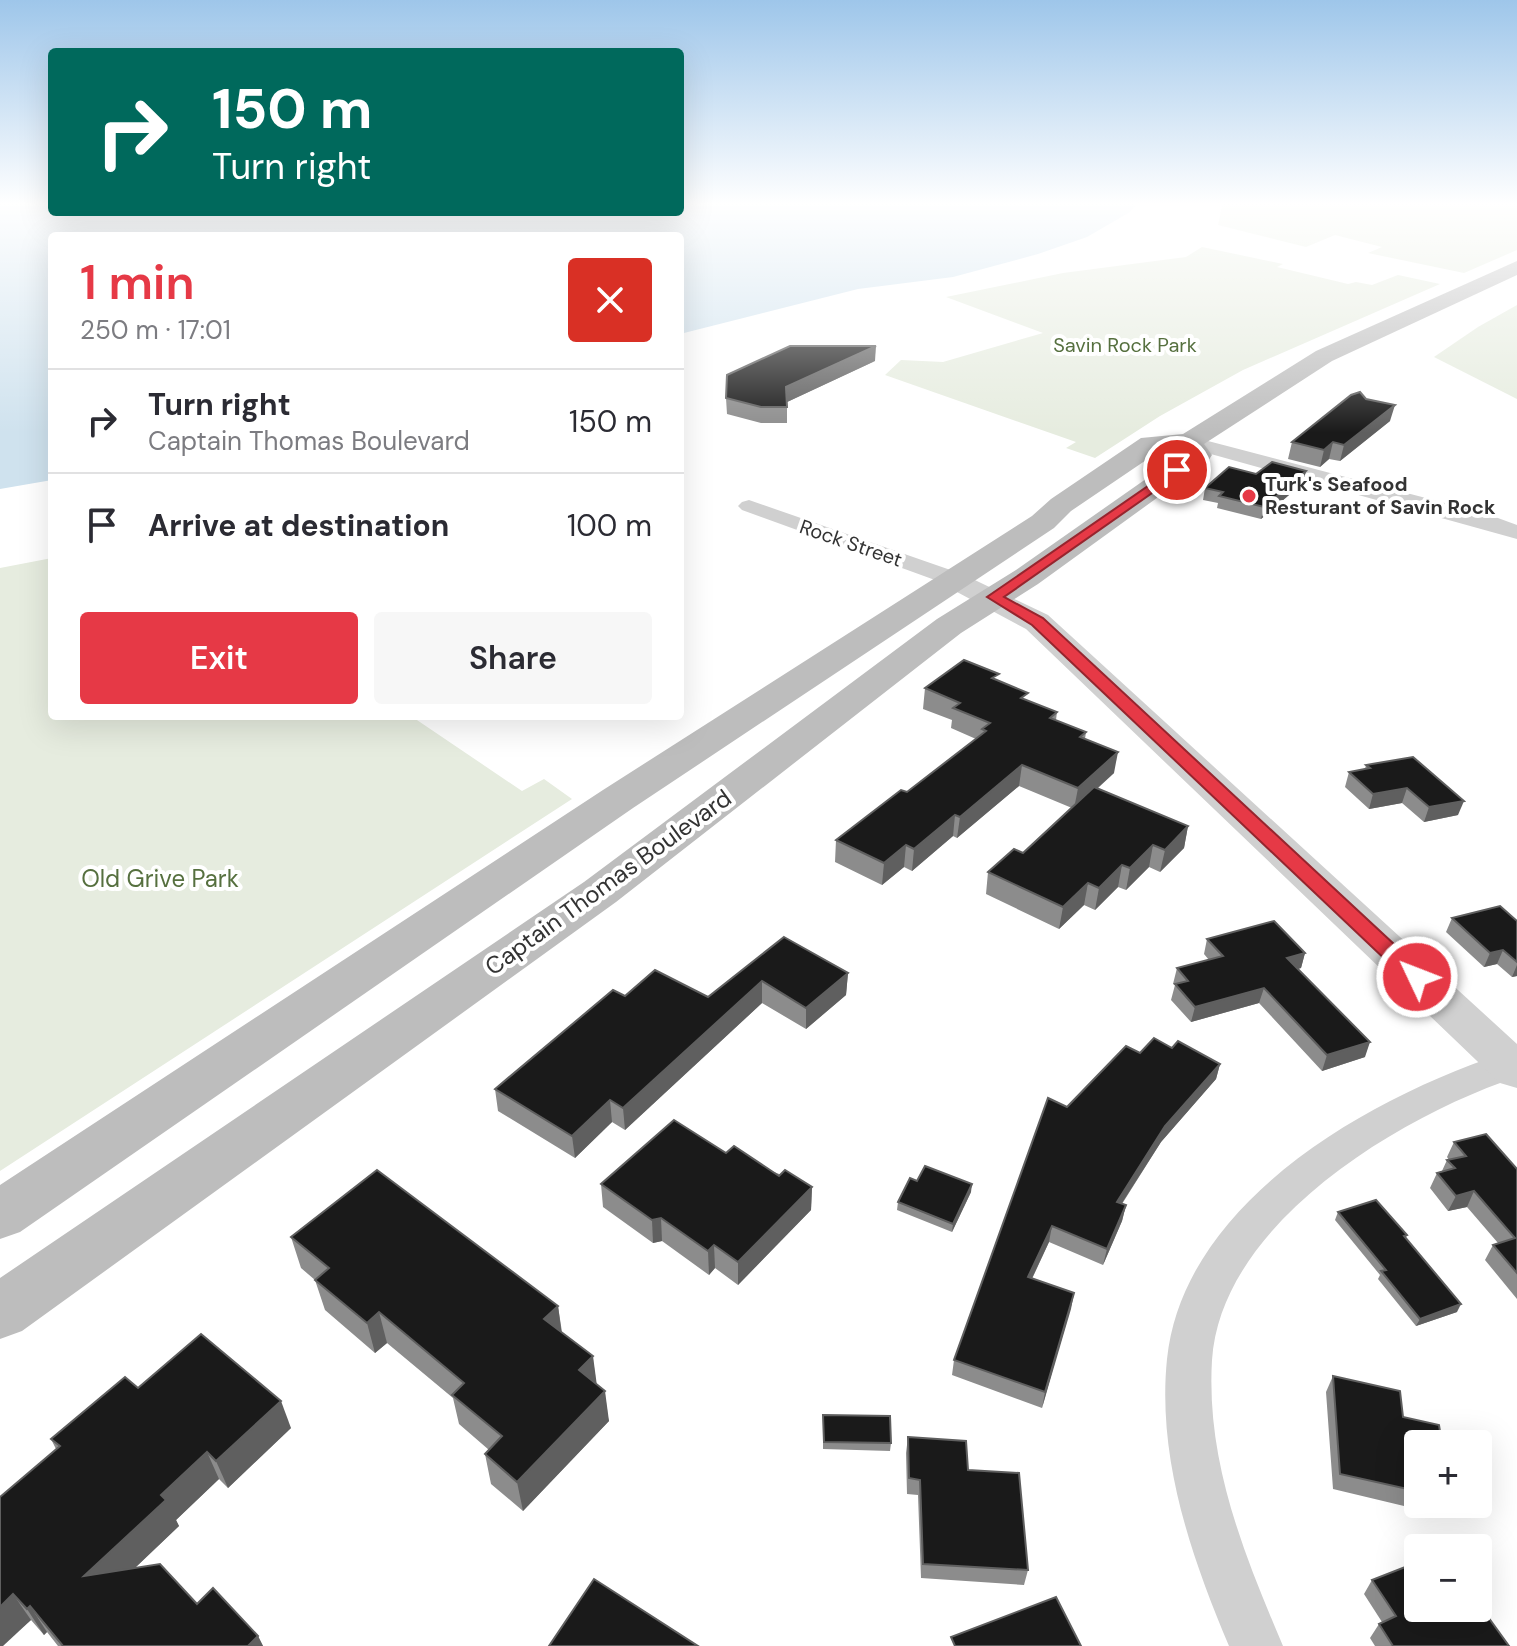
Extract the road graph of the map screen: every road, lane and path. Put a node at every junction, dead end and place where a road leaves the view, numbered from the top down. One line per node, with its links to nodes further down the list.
1 (1491, 279): 2 (main road)
2 (1189, 442): 4 (street); 5 (main road); 6 (main road, Captain Thomas Boulevard)
3 (749, 506): 5 (street, Rock Street)
4 (1517, 532)
5 (954, 579): 6 (street); 8 (main road)
6 (995, 597): 7 (street); 9 (main road, Captain Thomas Boulevard)
7 (1515, 1066): 10 (street)
8 (0, 1215)
9 (0, 1312)
10 (1256, 1646)

